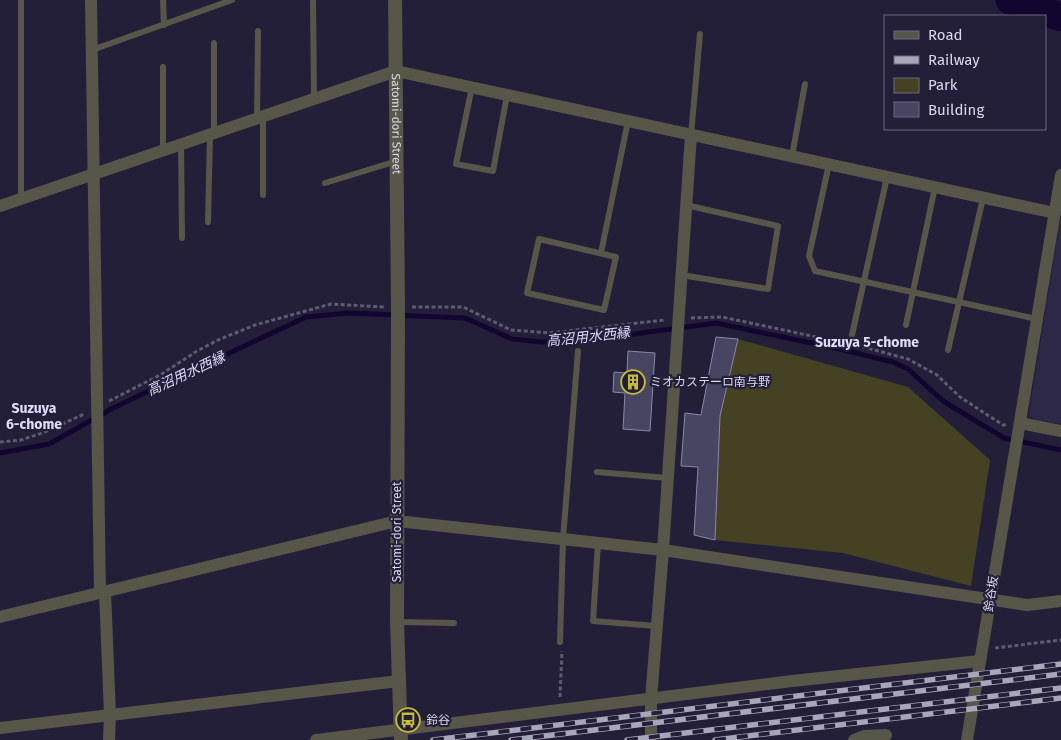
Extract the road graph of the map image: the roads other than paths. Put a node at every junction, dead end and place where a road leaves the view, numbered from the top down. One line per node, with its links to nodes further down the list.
1 (21, 0): 33 (lane)
2 (91, 0): 11 (street)
3 (163, 0): 7 (lane)
4 (232, 0): 7 (lane)
5 (313, 0): 17 (lane)
6 (395, 0): 13 (street, Satomi-dori Street)
7 (164, 25): 11 (lane)
8 (258, 31): 18 (lane)
9 (700, 34): 21 (lane)
10 (214, 43): 20 (lane)
11 (92, 50): 27 (street)
12 (163, 67): 23 (lane)
13 (396, 71): 15 (street); 17 (street); 25 (street, Satomi-dori Street)
14 (805, 84): 24 (lane)
15 (472, 87): 16 (street); 16 (lane)
16 (507, 95): 19 (street)
17 (314, 98): 18 (street)
18 (260, 117): 20 (street); 32 (lane)
19 (628, 121): 21 (street); 40 (lane)
20 (212, 133): 22 (street); 38 (lane)
21 (691, 135): 24 (street); 35 (street)
22 (181, 144): 23 (street); 39 (lane)
23 (163, 150): 27 (street)
24 (792, 156): 26 (street)
25 (397, 161): 30 (lane); 54 (street, Satomi-dori Street)
26 (829, 164): 29 (street); 42 (lane)
27 (94, 174): 33 (street); 58 (street)
28 (1061, 175): 37 (street, 鈴谷坂)
29 (888, 177): 31 (street); 42 (lane)
30 (324, 183)
31 (935, 187): 34 (street); 43 (lane)
32 (263, 195)
33 (21, 198): 36 (street)
34 (983, 198): 37 (street); 44 (lane)
35 (686, 205): 41 (street); 41 (lane)
36 (0, 206)
37 (1055, 213): 45 (street, 鈴谷坂)
38 (208, 222)
39 (182, 238)
40 (601, 253): 40 (lane)
41 (682, 275): 53 (street)
42 (864, 282): 43 (lane); 47 (lane)
43 (913, 292): 44 (lane); 46 (lane)
44 (958, 302): 45 (lane); 48 (lane)
45 (1037, 319): 50 (street, 鈴谷坂)
46 (906, 325)
47 (852, 335)
48 (948, 350)
49 (578, 352): 55 (lane)
50 (1019, 428): 51 (street); 59 (street, 鈴谷坂)
51 (1061, 431)
52 (597, 472): 53 (lane)
53 (668, 478): 57 (street)
54 (397, 521): 55 (street); 58 (street); 62 (street, Satomi-dori Street)
55 (563, 539): 56 (street); 65 (lane)
56 (598, 543): 57 (street); 64 (lane)
57 (663, 550): 59 (street); 64 (street)
58 (102, 592): 61 (street); 69 (street)
59 (990, 600): 60 (street); 66 (street, 鈴谷坂)
60 (1061, 601)
61 (0, 617)
62 (398, 622): 63 (lane); 67 (street, Satomi-dori Street)
63 (454, 622)
64 (656, 626): 68 (street)
65 (560, 642)
66 (981, 655): 68 (street); 77 (street, 鈴谷坂)
67 (399, 681): 69 (street); 72 (street, Satomi-dori Street)
68 (651, 699): 72 (street); 75 (street)
69 (110, 715): 70 (street); 73 (street)
70 (0, 728)
71 (886, 734): 76 (street)
72 (401, 735): 74 (street)
73 (109, 740)
74 (316, 740)
75 (651, 740)
76 (854, 740)
77 (967, 740)

